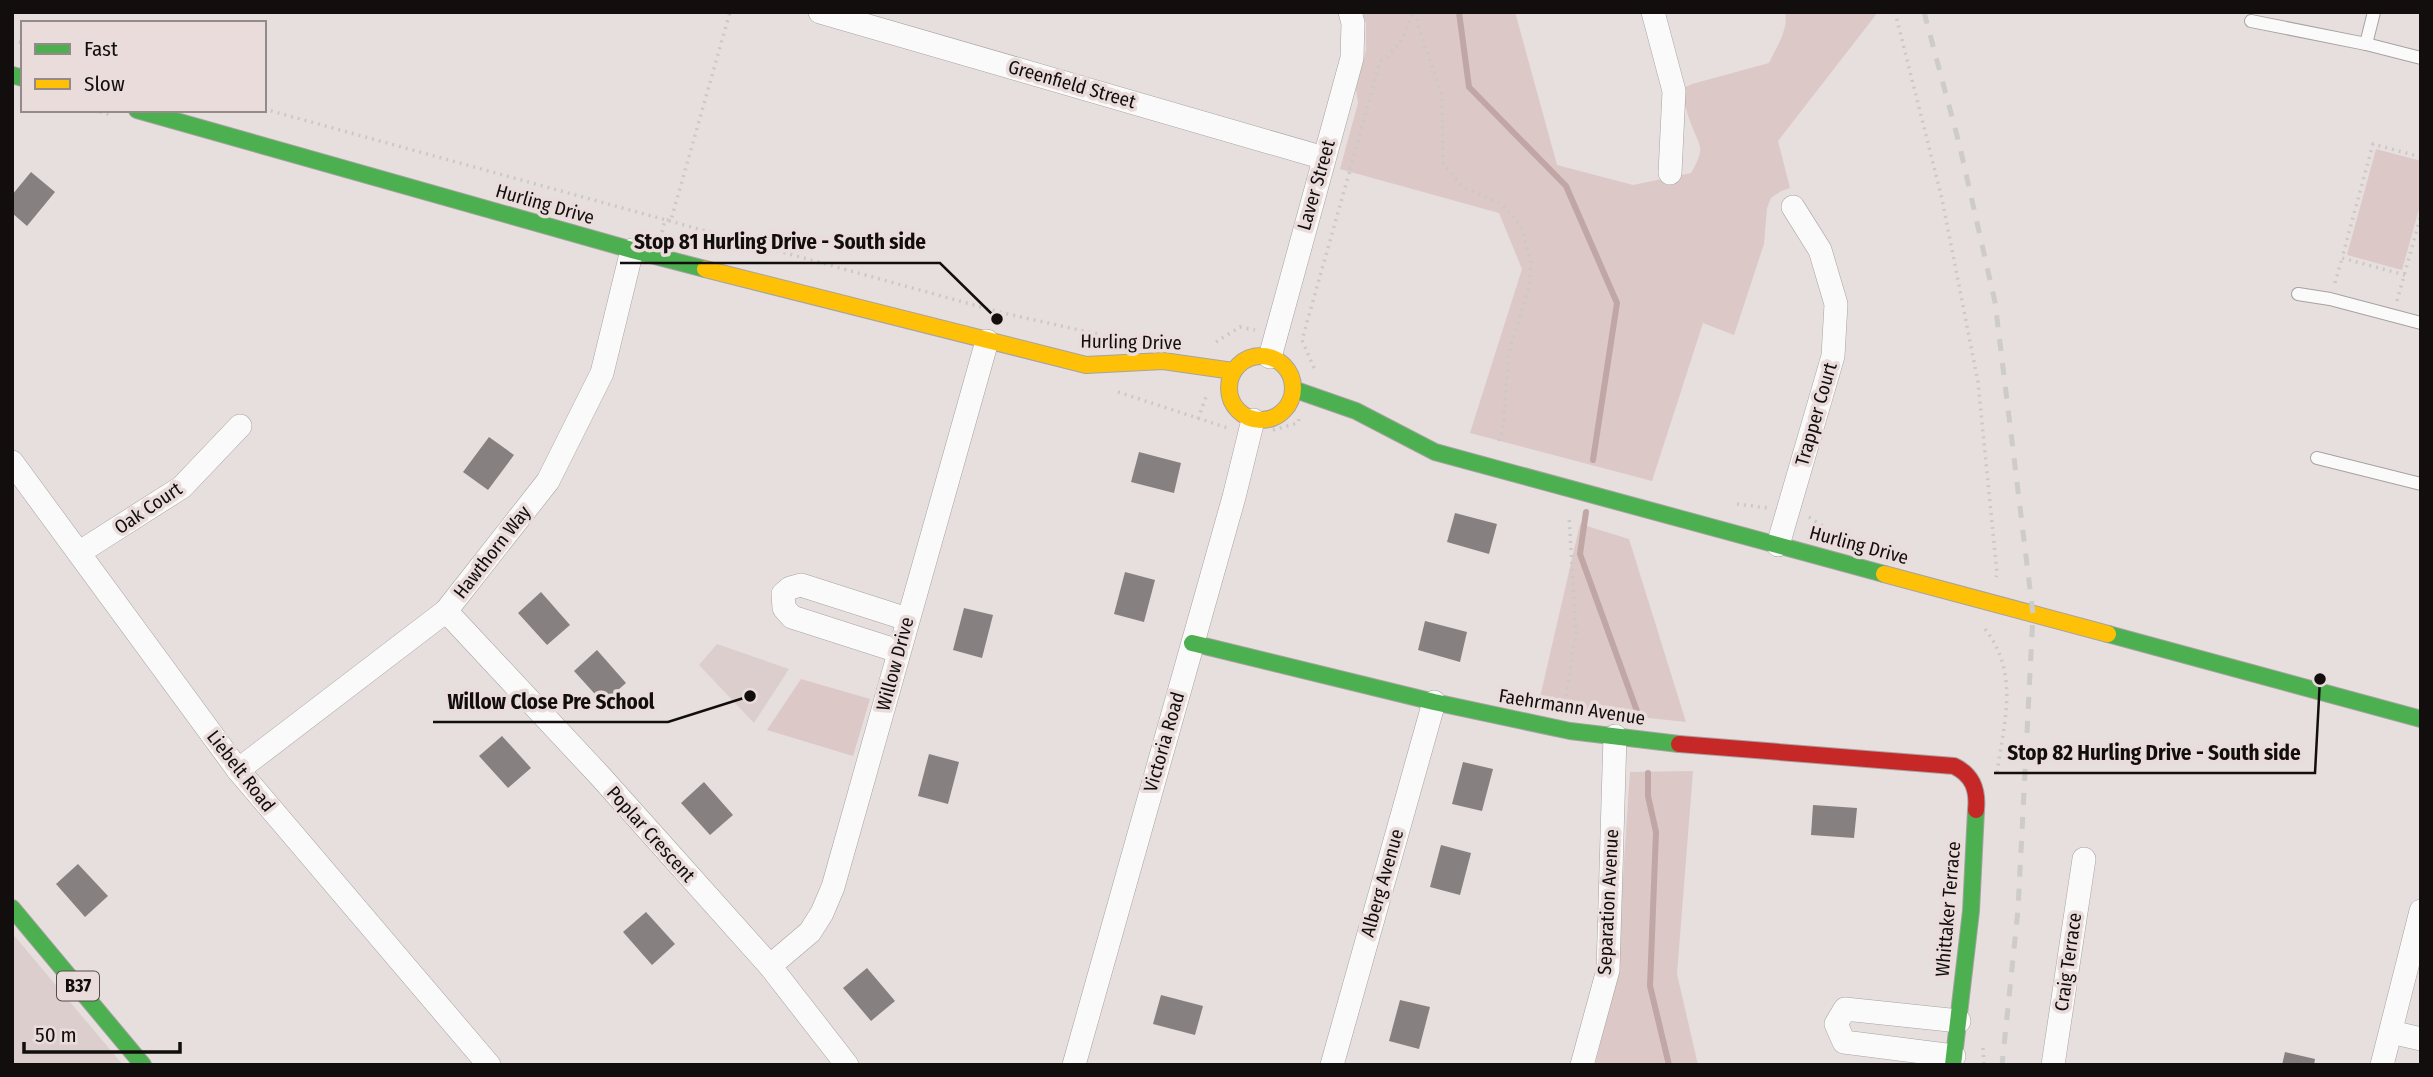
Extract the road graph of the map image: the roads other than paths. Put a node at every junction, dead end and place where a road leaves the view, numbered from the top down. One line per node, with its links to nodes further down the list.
1 (820, 12): 9 (street, Greenfield Street)
2 (1350, 12): 9 (street, Laver Street)
3 (1653, 12): 10 (street)
4 (2374, 12): 6 (lane)
5 (2251, 21): 6 (lane)
6 (2366, 44): 7 (lane)
7 (2421, 58)
8 (144, 112): 12 (street, Hurling Drive)
9 (1324, 158): 16 (street, Laver Street)
10 (1670, 173)
11 (1793, 207): 24 (street, Trapper Court)
12 (632, 250): 15 (street, Hurling Drive); 26 (street, Hawthorn Way)
13 (2298, 294): 14 (lane)
14 (2421, 323)
15 (987, 341): 17 (street, Hurling Drive); 27 (street, Willow Drive)
16 (1270, 357): 17 (street); 18 (street)
17 (1233, 371): 19 (street)
18 (1293, 389): 19 (street); 24 (street, Hurling Drive)
19 (1253, 420): 28 (street, Victoria Road)
20 (240, 426): 25 (street, Oak Court)
21 (2317, 458): 23 (lane)
22 (12, 462): 25 (street, Liebelt Road)
23 (2421, 484)
24 (1778, 545): 31 (street, Hurling Drive)
25 (80, 552): 34 (street, Liebelt Road)
26 (446, 611): 34 (street, Hawthorn Way); 38 (street, Poplar Crescent)
27 (907, 619): 29 (street, Willow Drive); 29 (street)
28 (1192, 643): 30 (street, Faehrmann Avenue); 46 (street, Victoria Road)
29 (898, 651): 38 (street, Willow Drive)
30 (1434, 702): 32 (street, Faehrmann Avenue); 47 (street, Alberg Avenue)
31 (2421, 719)
32 (1615, 736): 33 (street, Faehrmann Avenue); 48 (street, Separation Avenue)
33 (1954, 766): 39 (street, Whittaker Terrace)
34 (238, 770): 44 (street, Liebelt Road)
35 (2084, 859): 49 (street, Craig Terrace)
36 (12, 908): 43 (street, B37)
37 (2421, 911): 40 (street)
38 (770, 966): 45 (street, Poplar Crescent)
39 (1959, 1021): 42 (street, Whittaker Terrace); 42 (street)
40 (2391, 1032): 41 (street); 50 (street)
41 (2421, 1039)
42 (1954, 1060)
43 (143, 1065)
44 (489, 1065)
45 (847, 1065)
46 (1074, 1065)
47 (1332, 1065)
48 (1582, 1065)
49 (2053, 1065)
50 (2382, 1065)

